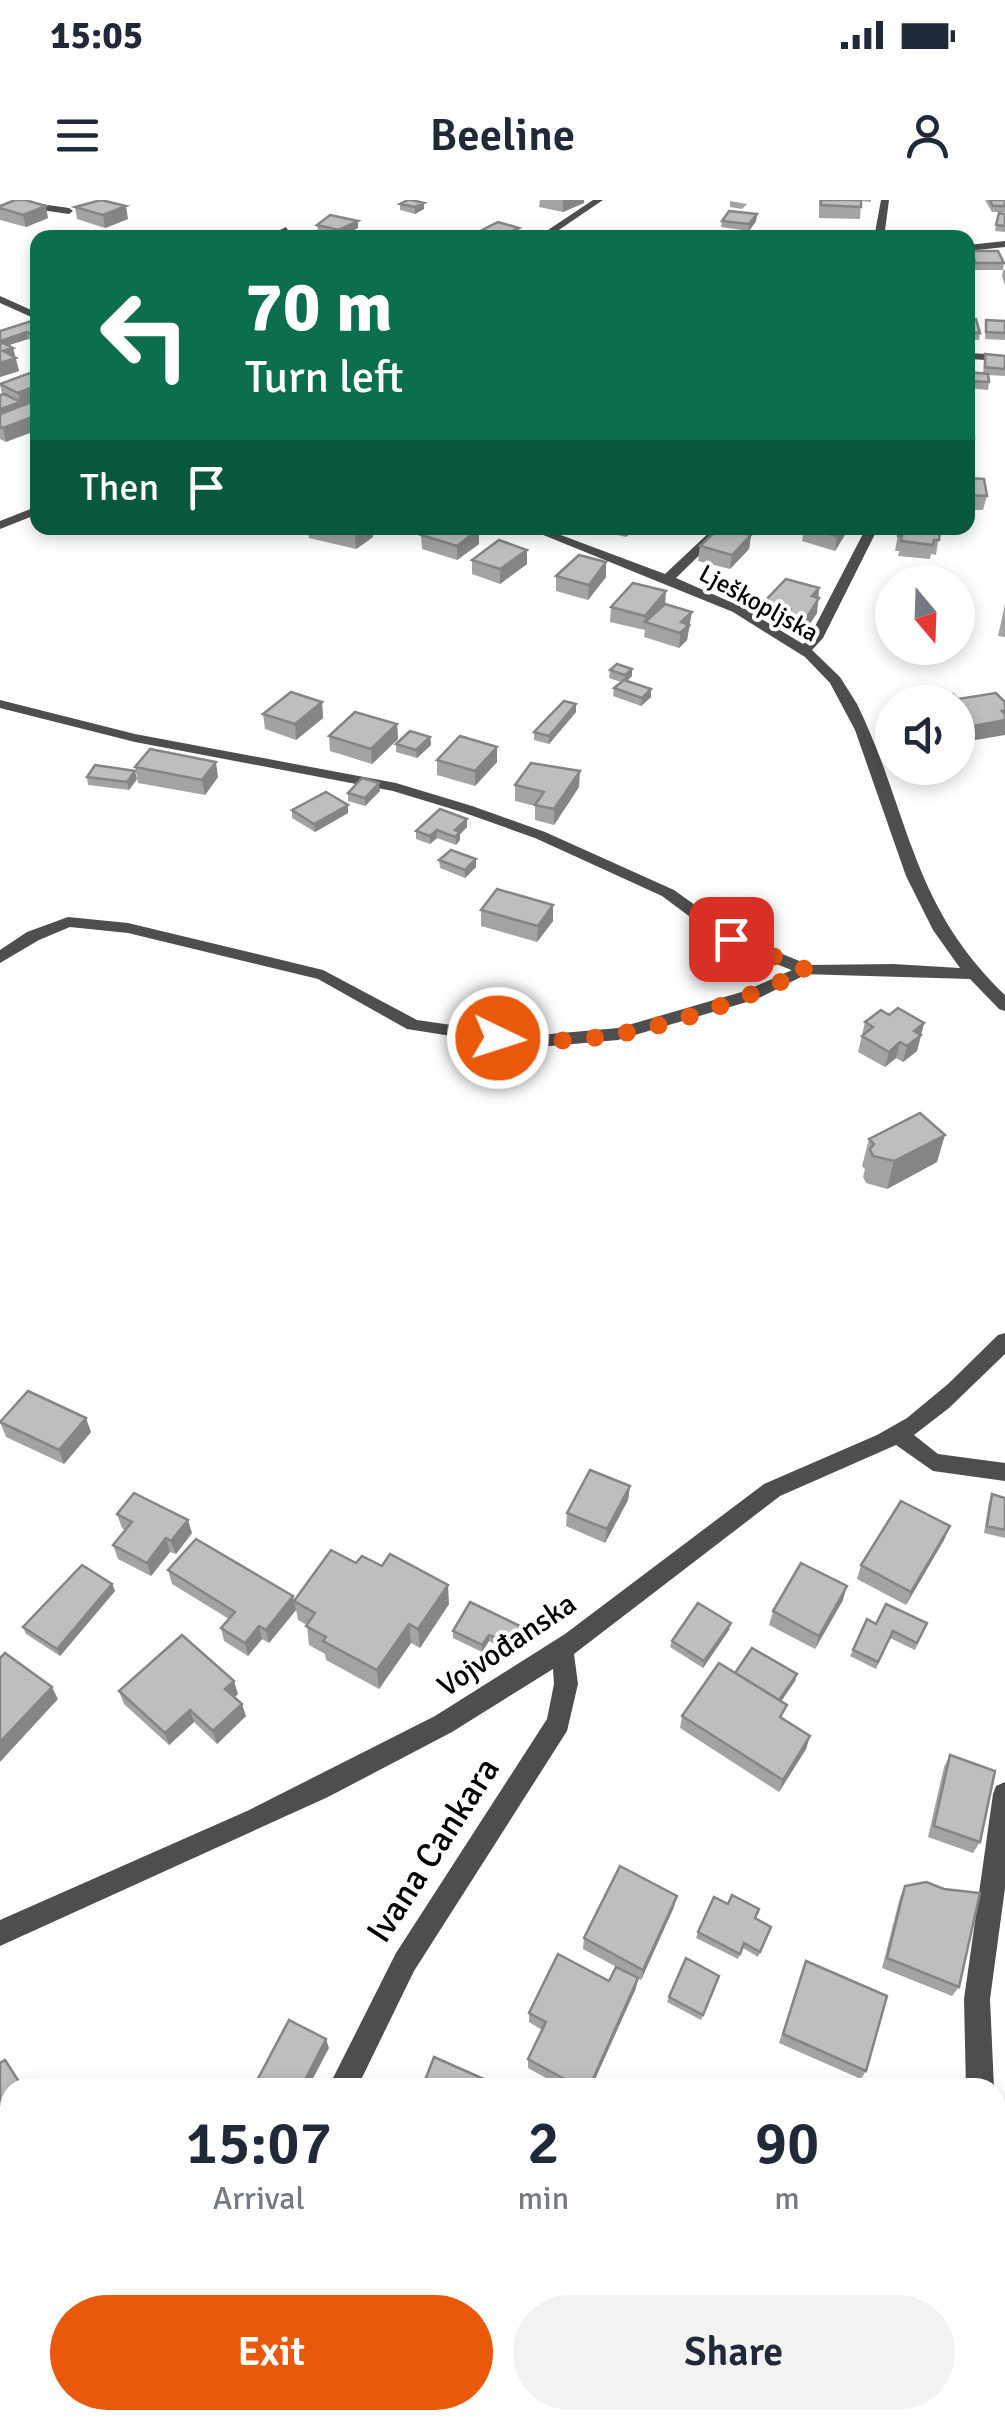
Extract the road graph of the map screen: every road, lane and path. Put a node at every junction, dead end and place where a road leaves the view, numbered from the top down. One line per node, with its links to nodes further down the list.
1 (599, 200): 5 (street)
2 (884, 200): 6 (street)
3 (69, 210): 4 (street)
4 (0, 212)
5 (552, 230)
6 (881, 230)
7 (1005, 244): 8 (street)
8 (975, 247)
9 (0, 299): 10 (street)
10 (30, 313)
11 (975, 356): 12 (street)
12 (1005, 358)
13 (30, 512): 14 (street)
14 (0, 525)
15 (551, 535): 18 (street, Lješkopljska)
16 (714, 535): 18 (street)
17 (868, 535): 19 (street)
18 (668, 578): 19 (street, Lješkopljska)
19 (804, 650): 23 (street, Lješkopljska)
20 (0, 704): 22 (street)
21 (0, 958): 22 (street)
22 (807, 970): 23 (street)
23 (970, 974): 24 (street, Lješkopljska)
24 (1005, 1004)
25 (1005, 1342): 26 (street, Vojvođanska)
26 (898, 1434): 27 (street); 28 (street, Vojvođanska)
27 (1005, 1472)
28 (562, 1649): 30 (street, Vojvođanska); 31 (street, Ivana Cankara)
29 (1005, 1794): 32 (street)
30 (0, 1933)
31 (347, 2078)
32 (980, 2078)

